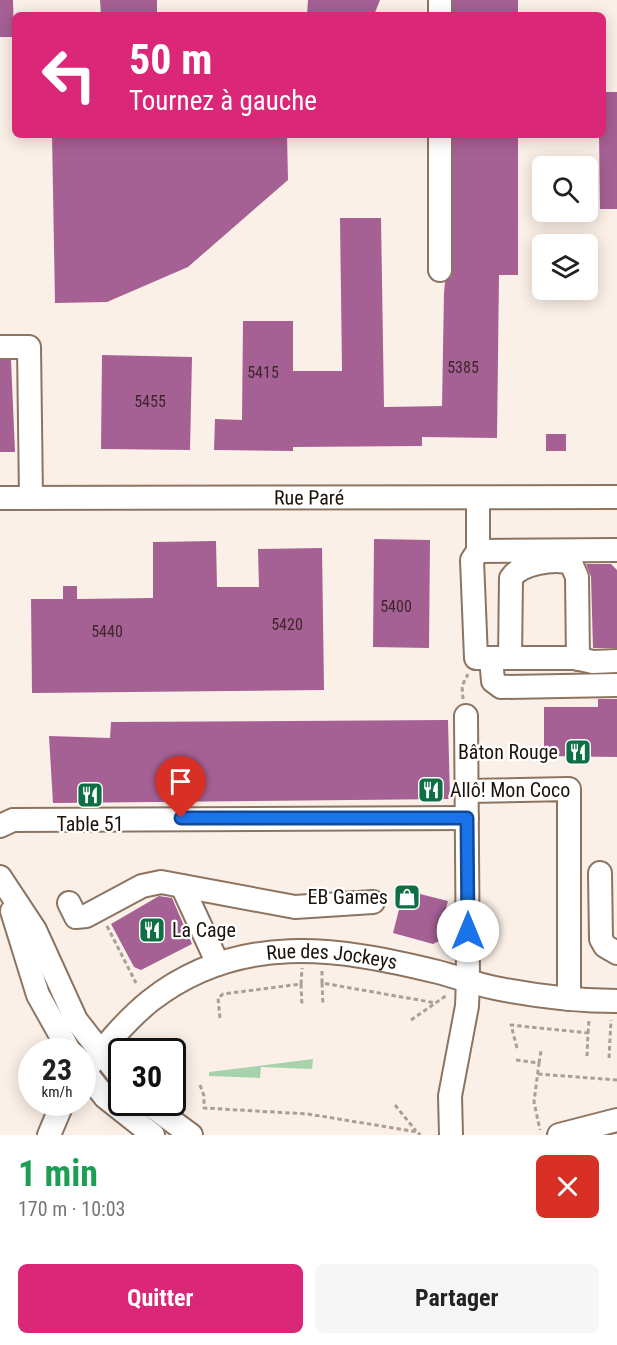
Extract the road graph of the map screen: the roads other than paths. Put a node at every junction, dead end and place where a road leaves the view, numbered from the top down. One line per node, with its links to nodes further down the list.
1 (440, 138): 2 (street)
2 (440, 270)
3 (0, 347): 6 (street)
4 (617, 497): 7 (street, Rue Paré)
5 (0, 498): 6 (street, Rue Paré)
6 (31, 498): 7 (street, Rue Paré)
7 (478, 498): 9 (street)
8 (617, 550): 9 (street)
9 (478, 551): 10 (street)
10 (501, 658): 11 (street); 11 (street); 13 (street)
11 (578, 659): 12 (street)
12 (617, 661)
13 (617, 685)
14 (466, 716): 15 (street)
15 (467, 791): 16 (street); 27 (street)
16 (467, 818): 17 (street); 26 (street)
17 (0, 826)
18 (600, 873): 24 (street)
19 (0, 877): 30 (street)
20 (0, 885): 29 (street)
21 (182, 886): 22 (street); 23 (street); 25 (street)
22 (373, 902)
23 (69, 903)
24 (617, 954)
25 (218, 964): 26 (street, Rue des Jockeys); 30 (street, Rue des Jockeys)
26 (468, 980): 27 (street, Rue des Jockeys); 42 (street)
27 (569, 999): 28 (street, Rue des Jockeys)
28 (614, 1009)
29 (60, 1038)
30 (100, 1053): 31 (street, Rue des Jockeys); 32 (street)
31 (96, 1057)
32 (108, 1062)
33 (96, 1087): 40 (street)
34 (57, 1116): 39 (street)
35 (165, 1116): 41 (street)
36 (617, 1120): 38 (street)
37 (617, 1131): 38 (street)
38 (567, 1133)
39 (49, 1135)
40 (153, 1135)
41 (191, 1135)
42 (451, 1135)

